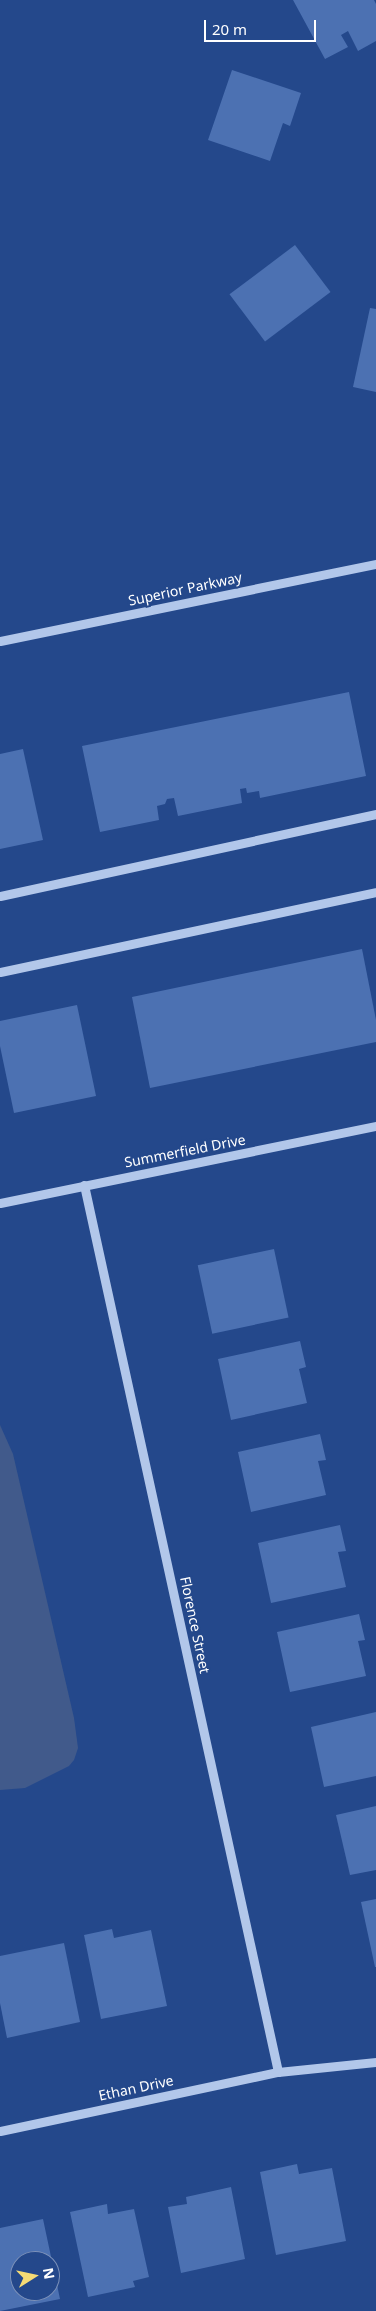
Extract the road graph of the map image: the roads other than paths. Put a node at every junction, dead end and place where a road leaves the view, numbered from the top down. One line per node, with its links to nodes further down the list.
1 (376, 564): 2 (street, Superior Parkway)
2 (0, 641)
3 (376, 814): 5 (street)
4 (376, 892): 6 (street)
5 (0, 896)
6 (0, 972)
7 (376, 1126): 8 (street, Summerfield Drive)
8 (84, 1185): 9 (street, Summerfield Drive); 11 (street, Florence Street)
9 (0, 1203)
10 (376, 2062): 11 (street, Ethan Drive)
11 (278, 2072): 12 (street, Ethan Drive)
12 (0, 2131)

